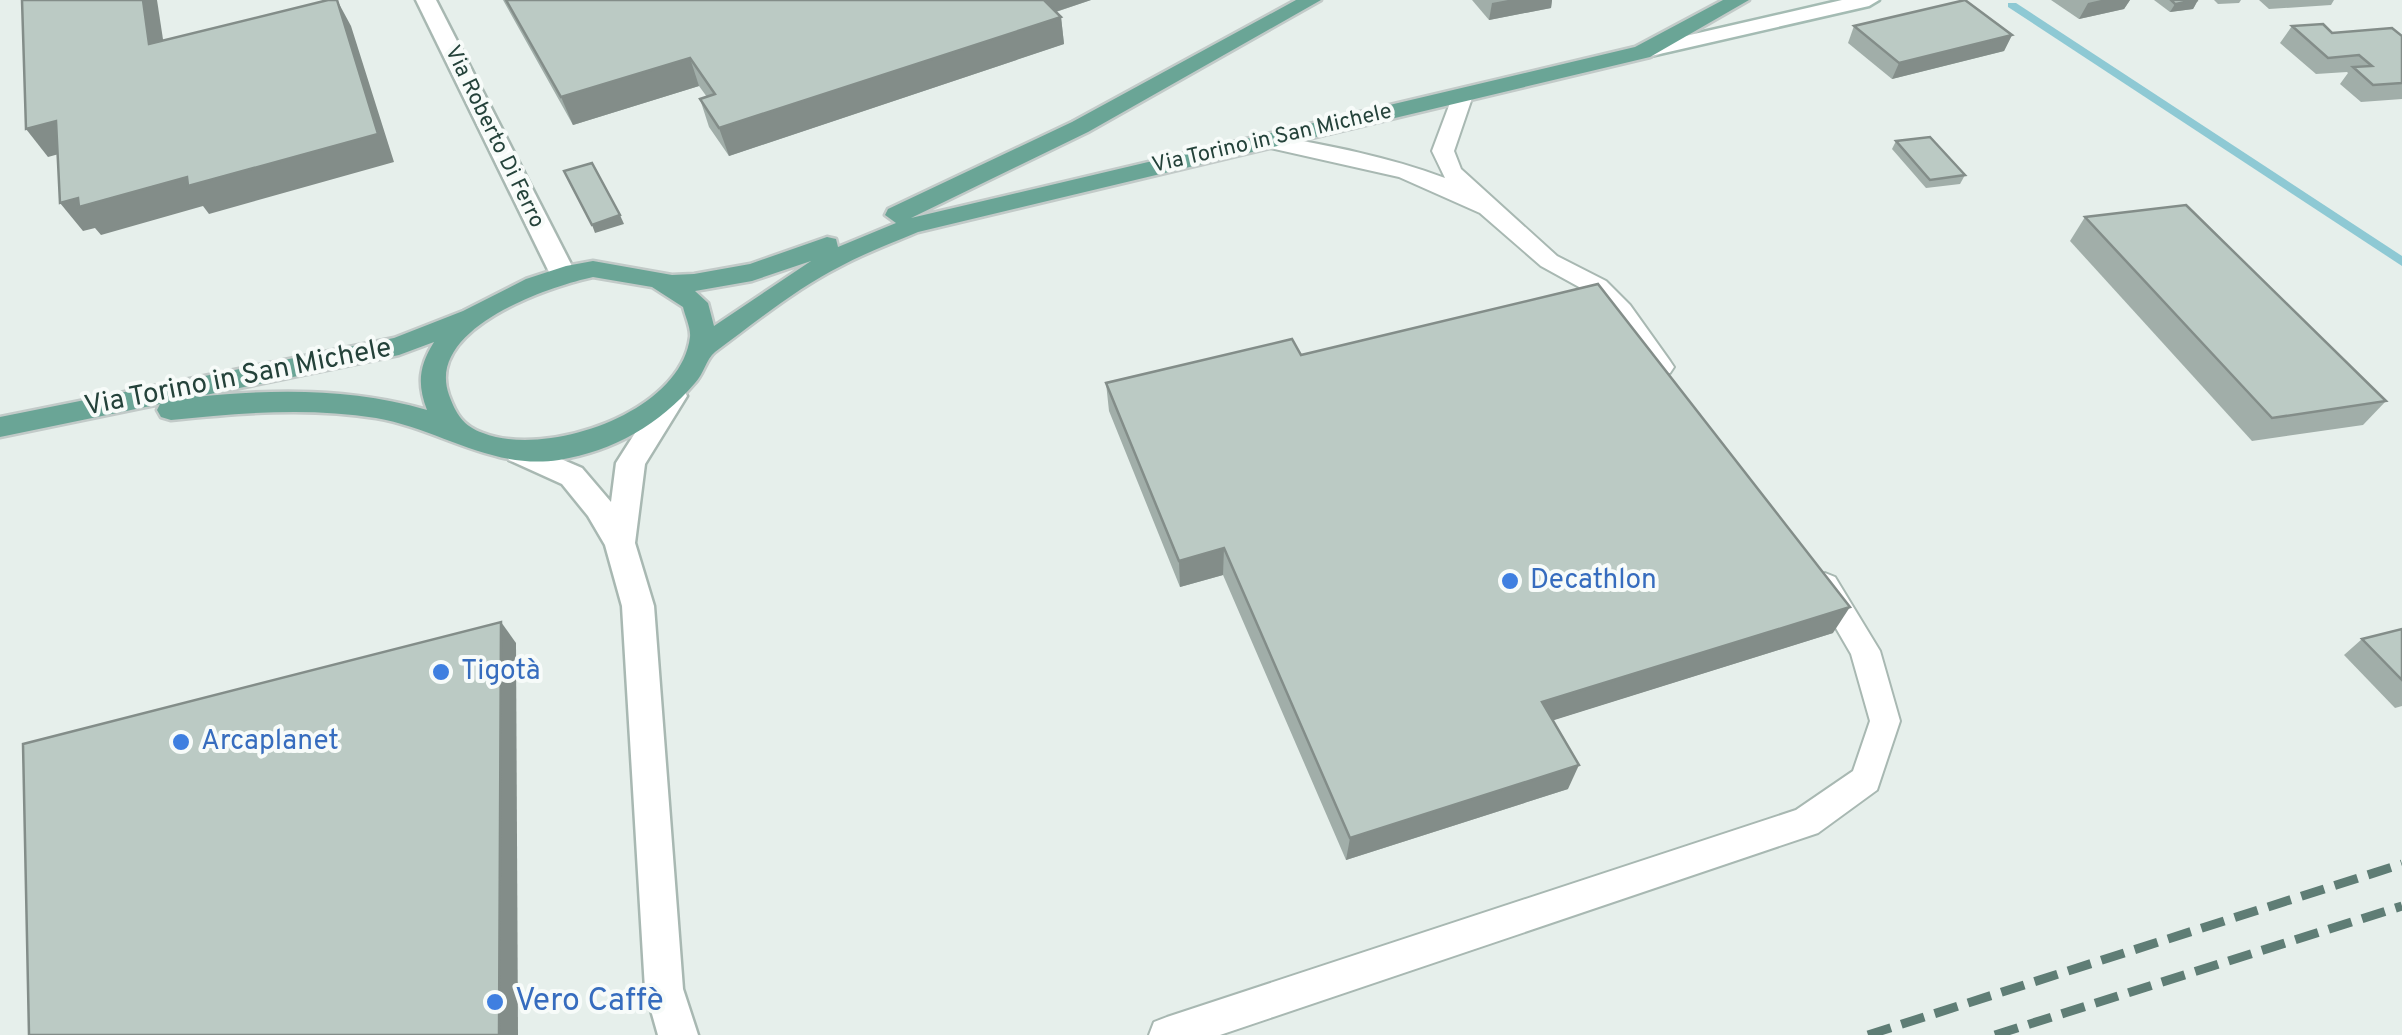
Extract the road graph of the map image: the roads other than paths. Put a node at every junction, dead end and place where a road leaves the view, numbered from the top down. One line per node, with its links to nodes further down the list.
1 (426, 0): 9 (street, Via Roberto Di Ferro)
2 (1311, 0): 10 (main road, Via Torino in San Michele)
3 (1738, 0): 5 (main road)
4 (1869, 0): 5 (street, Via Torino in San Michele)
5 (1642, 52): 6 (main road, Via Torino in San Michele)
6 (1463, 95): 7 (main road, Via Torino in San Michele); 8 (lane)
7 (1265, 140): 8 (lane); 12 (main road, Via Torino in San Michele)
8 (1488, 208): 13 (lane)
9 (563, 274): 10 (main road, Via Torino in San Michele); 11 (main road, Via Torino in San Michele)
10 (672, 284): 12 (main road)
11 (472, 317): 15 (main road, Via Torino in San Michele); 16 (main road, Via Torino in San Michele)
12 (703, 347): 14 (main road, Via Torino in San Michele)
13 (1678, 391)
14 (673, 396): 17 (main road, Via Torino in San Michele); 18 (street)
15 (448, 426): 16 (main road, Via Torino in San Michele); 17 (main road, Via Torino in San Michele)
16 (0, 431)
17 (518, 452): 18 (street)
18 (620, 543): 20 (street)
19 (1808, 563): 23 (lane)
20 (664, 989): 21 (street); 22 (street)
21 (656, 1035)
22 (678, 1035)
23 (1166, 1035)

